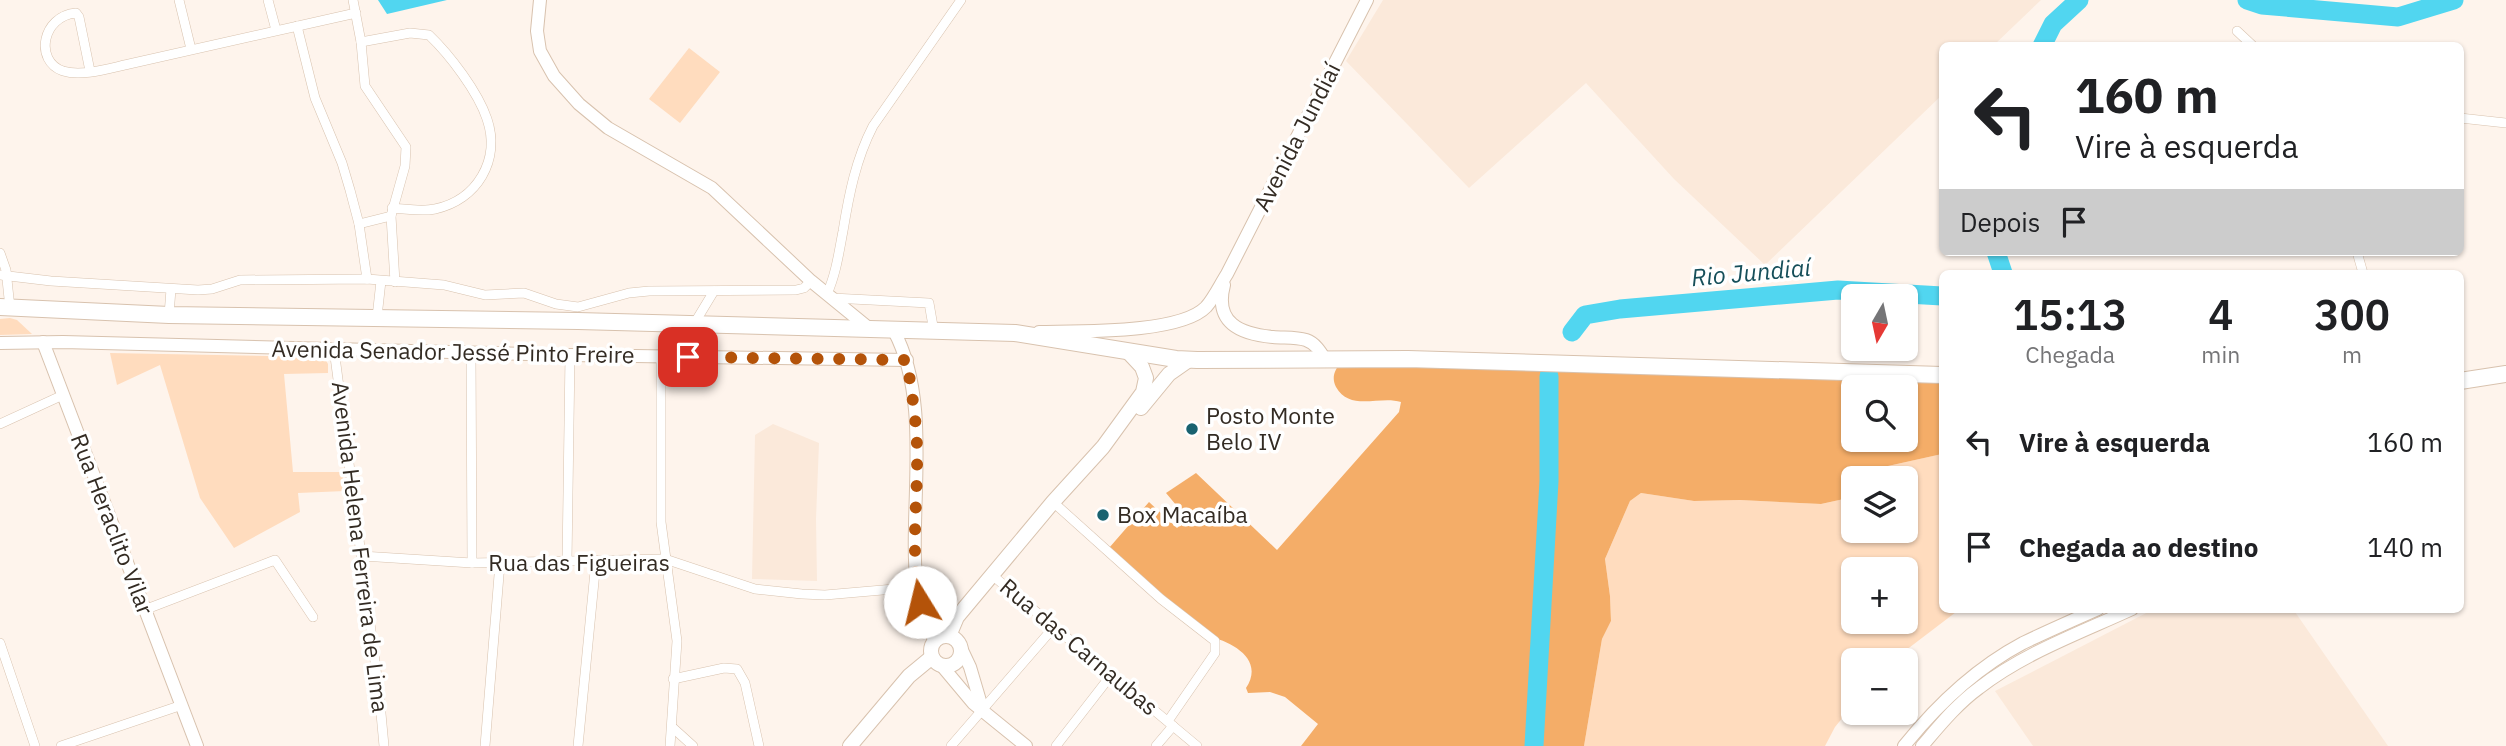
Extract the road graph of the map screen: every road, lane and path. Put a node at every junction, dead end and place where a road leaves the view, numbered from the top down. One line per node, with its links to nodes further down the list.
1 (179, 0): 13 (street)
2 (268, 0): 9 (street)
3 (353, 0): 7 (street)
4 (540, 0): 24 (street)
5 (961, 0): 28 (street)
6 (1367, 0): 20 (street, Avenida Jundiaí)
7 (356, 13): 8 (street); 11 (street)
8 (297, 26): 9 (street); 18 (street)
9 (276, 30): 13 (street)
10 (2237, 31): 12 (street)
11 (361, 42): 17 (street); 17 (street)
12 (2249, 42)
13 (191, 49): 14 (street)
14 (90, 71): 14 (street)
15 (2464, 118): 16 (street)
16 (2506, 123)
17 (392, 212): 18 (street); 25 (street)
18 (359, 224): 22 (street)
19 (0, 253): 21 (street)
20 (1227, 274): 37 (street, Avenida Jundiaí); 45 (street, Avenida Jundiaí)
21 (3, 276): 26 (street); 29 (street)
22 (367, 279): 23 (street); 26 (street)
23 (381, 281): 25 (street); 32 (street)
24 (811, 281): 27 (street); 28 (street)
25 (395, 282): 30 (street)
26 (171, 289): 31 (street)
27 (714, 291): 30 (street); 33 (street)
28 (829, 296): 34 (street); 36 (street)
29 (4, 300): 31 (highway)
30 (578, 314): 32 (highway); 33 (highway)
31 (169, 315): 32 (highway)
32 (377, 317)
33 (694, 324): 34 (highway)
34 (872, 330): 35 (highway)
35 (894, 331): 36 (highway); 46 (street)
36 (934, 332): 37 (highway)
37 (1015, 333): 42 (highway)
38 (43, 342): 39 (street, Avenida Senador Jessé Pinto Freire); 40 (street, Avenida Senador Jessé Pinto Freire); 51 (street, Rua Heraclito Vilar)
39 (0, 343)
40 (334, 349): 41 (street, Avenida Senador Jessé Pinto Freire); 55 (street, Avenida Helena Ferreira de Lima)
41 (471, 352): 43 (street, Avenida Senador Jessé Pinto Freire); 59 (street)
42 (1128, 352): 47 (highway); 53 (main road)
43 (570, 355): 44 (street, Avenida Senador Jessé Pinto Freire); 58 (street)
44 (661, 356): 46 (street, Avenida Senador Jessé Pinto Freire); 56 (street)
45 (1325, 359): 47 (highway); 49 (highway)
46 (907, 360): 62 (street)
47 (1189, 360): 53 (main road)
48 (2506, 374): 50 (highway)
49 (1939, 375)
50 (2464, 380)
51 (63, 395): 52 (street); 63 (street, Rua Heraclito Vilar)
52 (0, 424)
53 (1119, 428): 54 (main road)
54 (1053, 502): 61 (main road); 77 (street)
55 (362, 556): 59 (street, Rua das Figueiras); 82 (street, Avenida Helena Ferreira de Lima)
56 (665, 559): 57 (street, Rua das Figueiras); 62 (street, Rua das Figueiras); 74 (street)
57 (596, 561): 58 (street, Rua das Figueiras); 84 (street)
58 (566, 562): 60 (street, Rua das Figueiras)
59 (472, 563): 60 (street, Rua das Figueiras)
60 (500, 563): 83 (street)
61 (992, 575): 67 (street, Rua das Carnaubas); 68 (main road)
62 (917, 587): 69 (street)
63 (144, 610): 66 (street); 75 (street, Rua Heraclito Vilar)
64 (2089, 613): 94 (street)
65 (2123, 613): 95 (street)
66 (313, 617)
67 (1054, 626): 73 (street, Rua das Carnaubas); 76 (street)
68 (949, 636): 69 (main road); 71 (main road)
69 (935, 640): 72 (main road)
70 (0, 643): 79 (street)
71 (961, 648): 72 (main road); 76 (street)
72 (937, 661): 76 (street); 88 (main road)
73 (1112, 674): 77 (street, Rua das Carnaubas); 91 (street)
74 (673, 679): 78 (street); 87 (street)
75 (182, 705): 80 (street); 81 (street, Rua Heraclito Vilar)
76 (983, 711): 89 (street); 90 (street)
77 (1171, 723): 92 (street); 93 (street, Rua das Carnaubas)
78 (672, 727): 85 (street); 86 (street)
79 (35, 746)
80 (61, 746)
81 (197, 746)
82 (384, 746)
83 (485, 746)
84 (578, 746)
85 (670, 746)
86 (692, 746)
87 (759, 746)
88 (849, 746)
89 (951, 746)
90 (1026, 746)
91 (1056, 746)
92 (1156, 746)
93 (1197, 746)
94 (1904, 746)
95 (1922, 746)

